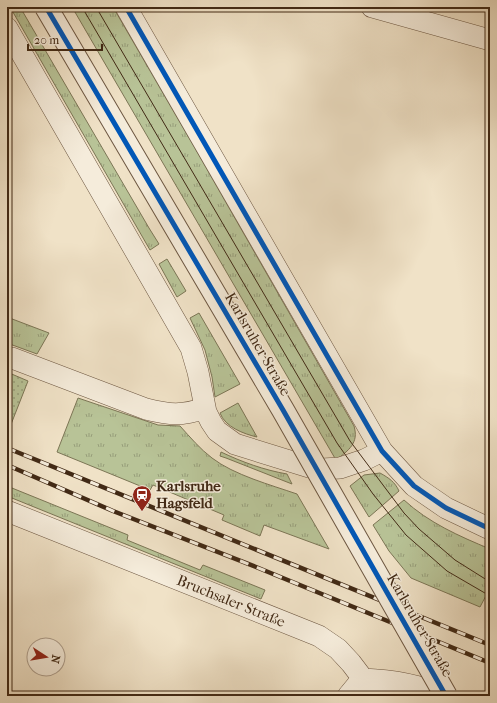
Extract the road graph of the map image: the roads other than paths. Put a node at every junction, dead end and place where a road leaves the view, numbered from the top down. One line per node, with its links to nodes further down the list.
1 (46, 7): 14 (street, Karlsruher Straße, bridge)
2 (126, 7): 8 (street)
3 (372, 7): 5 (street)
4 (7, 28): 7 (street)
5 (490, 40)
6 (12, 358): 7 (street)
7 (205, 408): 8 (street)
8 (382, 451): 10 (street)
9 (7, 511): 11 (street, Bruchsaler Straße)
10 (490, 528)
11 (362, 679): 12 (street); 13 (street); 14 (street)
12 (348, 696)
13 (376, 696)
14 (445, 696)

